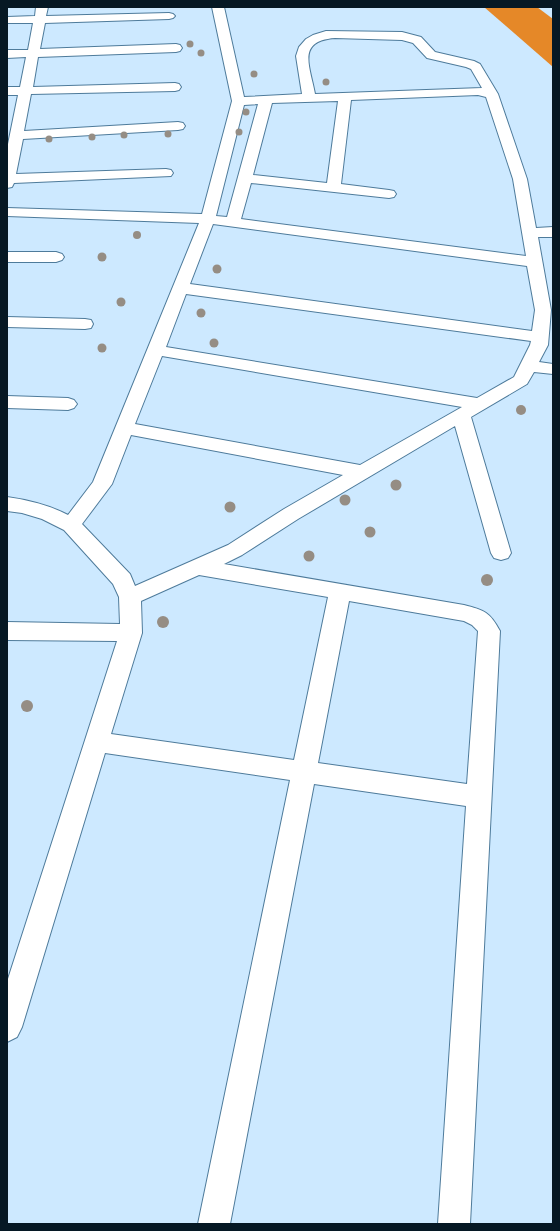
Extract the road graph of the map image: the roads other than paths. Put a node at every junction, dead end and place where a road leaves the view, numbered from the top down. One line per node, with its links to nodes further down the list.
1 (218, 7): 16 (street)
2 (122, 12): 3 (street); 4 (street)
3 (41, 13): 5 (street); 7 (street)
4 (169, 16)
5 (7, 20)
6 (176, 48): 7 (street)
7 (33, 53): 8 (street); 10 (street)
8 (7, 54)
9 (175, 86): 10 (street)
10 (26, 90): 11 (street); 18 (street)
11 (7, 91)
12 (492, 94): 13 (street); 14 (street); 28 (street)
13 (346, 97): 14 (street); 22 (street)
14 (309, 98): 15 (street)
15 (266, 100): 16 (street); 20 (street)
16 (238, 101): 25 (street)
17 (178, 126): 18 (street)
18 (14, 132): 21 (street)
19 (166, 173): 21 (street)
20 (245, 178): 22 (street); 26 (street)
21 (7, 181)
22 (333, 188): 23 (street)
23 (389, 194)
24 (7, 212): 25 (street)
25 (208, 219): 26 (street); 32 (street)
26 (234, 222): 31 (street)
27 (553, 232): 28 (street)
28 (529, 233): 31 (street)
29 (7, 257): 30 (street)
30 (56, 257)
31 (534, 262): 33 (street)
32 (180, 288): 36 (street); 37 (street)
33 (547, 303): 36 (street)
34 (7, 322): 35 (street)
35 (85, 324)
36 (540, 337): 38 (street)
37 (155, 350): 42 (street); 44 (street)
38 (528, 366): 39 (street); 42 (street)
39 (553, 369)
40 (7, 402): 41 (street)
41 (68, 404)
42 (480, 404): 43 (street)
43 (461, 415): 45 (street); 48 (street)
44 (124, 428): 45 (street); 47 (street)
45 (363, 472): 49 (street)
46 (7, 504): 47 (street)
47 (72, 525): 51 (street)
48 (501, 553)
49 (198, 567): 50 (street); 51 (street)
50 (340, 592): 55 (street); 56 (street)
51 (130, 598): 53 (street)
52 (7, 631): 53 (street)
53 (131, 633): 54 (street)
54 (96, 742): 55 (street); 57 (street)
55 (304, 772): 56 (street); 58 (street)
56 (479, 797): 59 (street)
57 (7, 1027)
58 (214, 1224)
59 (454, 1224)

